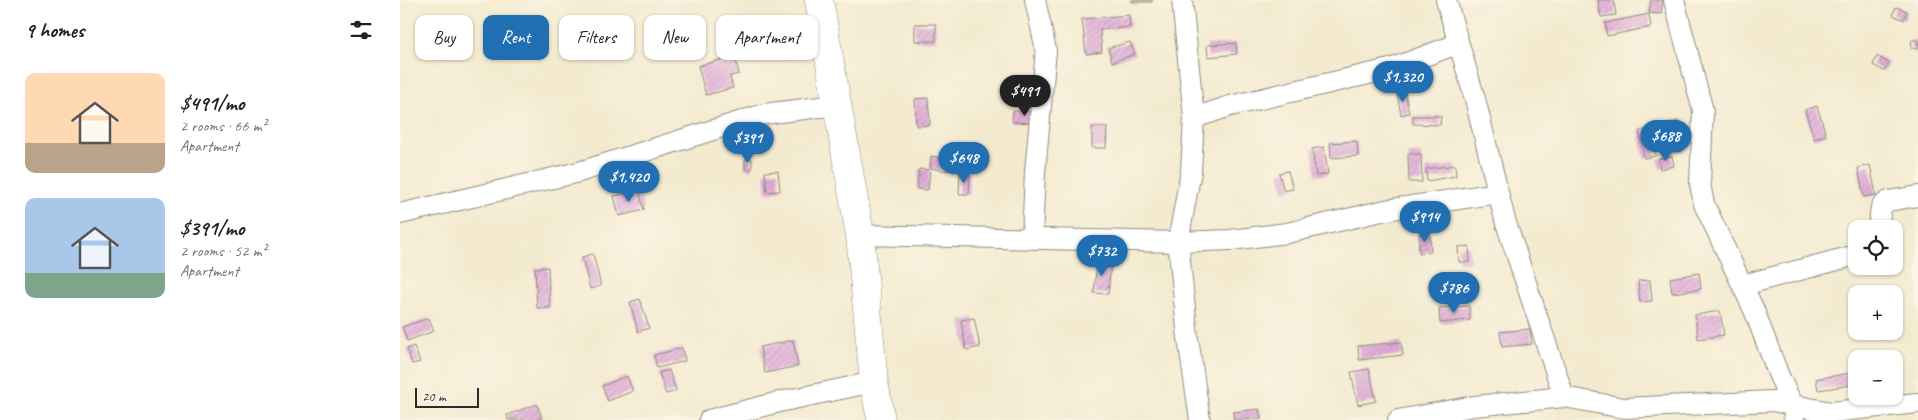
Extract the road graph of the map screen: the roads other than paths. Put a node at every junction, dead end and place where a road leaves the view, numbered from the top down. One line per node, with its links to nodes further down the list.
1 (1035, 0): 14 (street)
2 (1182, 0): 8 (street)
3 (1446, 0): 6 (street)
4 (1674, 0): 17 (street)
5 (824, 3): 7 (highway)
6 (1457, 44): 8 (street); 9 (street)
7 (836, 105): 11 (street); 13 (highway)
8 (1194, 118): 15 (street)
9 (1498, 193): 15 (street); 19 (street)
10 (1918, 196): 12 (street)
11 (400, 214)
12 (1879, 220)
13 (860, 235): 14 (street); 18 (highway)
14 (1032, 238): 15 (street)
15 (1178, 242): 24 (street)
16 (1848, 257): 17 (street)
17 (1743, 285): 21 (street)
18 (874, 382): 22 (street); 23 (highway)
19 (1564, 397): 21 (street); 25 (street)
20 (1918, 403): 21 (street)
21 (1794, 412)
22 (709, 420)
23 (881, 420)
24 (1200, 420)
25 (1398, 420)

